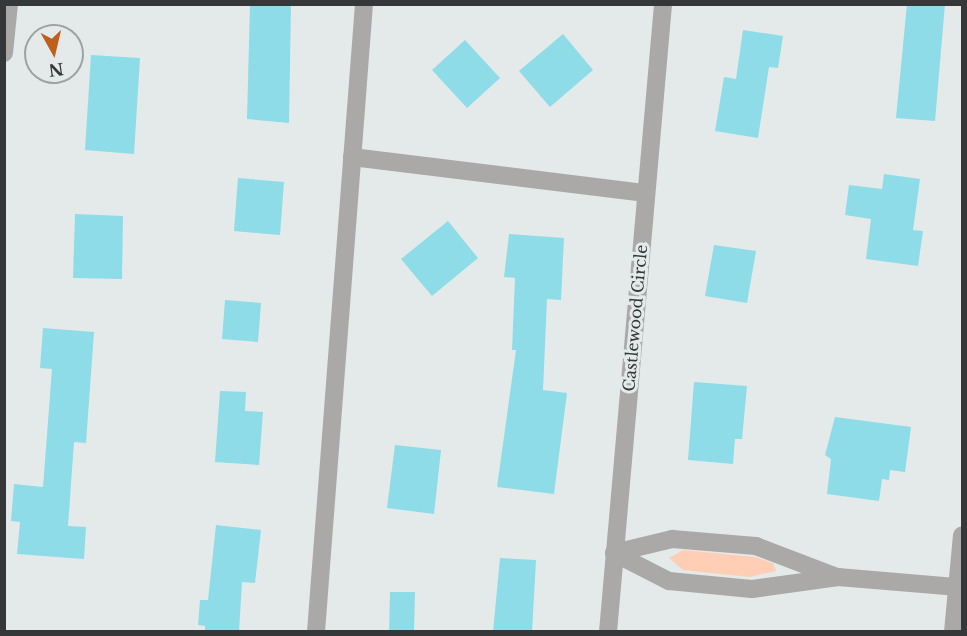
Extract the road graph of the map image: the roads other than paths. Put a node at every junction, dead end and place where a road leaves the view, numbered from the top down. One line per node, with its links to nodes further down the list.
1 (9, 4): 4 (street)
2 (364, 4): 5 (street)
3 (663, 4): 6 (street, Castlewood Circle)
4 (4, 54)
5 (352, 158): 6 (street); 11 (street)
6 (646, 193): 8 (street, Castlewood Circle)
7 (963, 535): 10 (street)
8 (614, 553): 9 (street); 9 (street); 12 (street, Castlewood Circle)
9 (838, 577): 10 (street)
10 (956, 587): 13 (street)
11 (316, 632)
12 (608, 632)
13 (953, 632)

